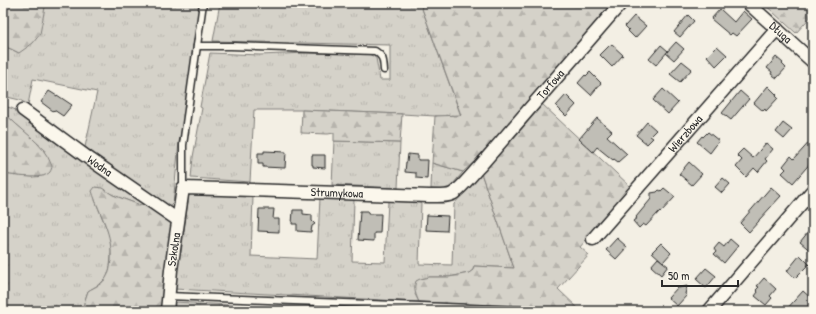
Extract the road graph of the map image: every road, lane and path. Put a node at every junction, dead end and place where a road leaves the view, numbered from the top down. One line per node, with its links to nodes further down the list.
1 (203, 3): 5 (lane)
2 (621, 3): 9 (street, Torfowa)
3 (748, 3): 4 (street, Długa)
4 (777, 29): 6 (street, Długa); 13 (street, Wierzbowa)
5 (197, 46): 7 (lane); 10 (lane)
6 (813, 62)
7 (384, 70)
8 (23, 110): 12 (street, Wodna)
9 (480, 166): 10 (street, Strumykowa)
10 (183, 188): 12 (street, Szkolna)
11 (813, 190): 17 (street)
12 (178, 220): 14 (street, Szkolna)
13 (594, 239)
14 (168, 296): 15 (lane); 16 (street, Szkolna)
15 (524, 310)
16 (168, 311)
17 (709, 311)

